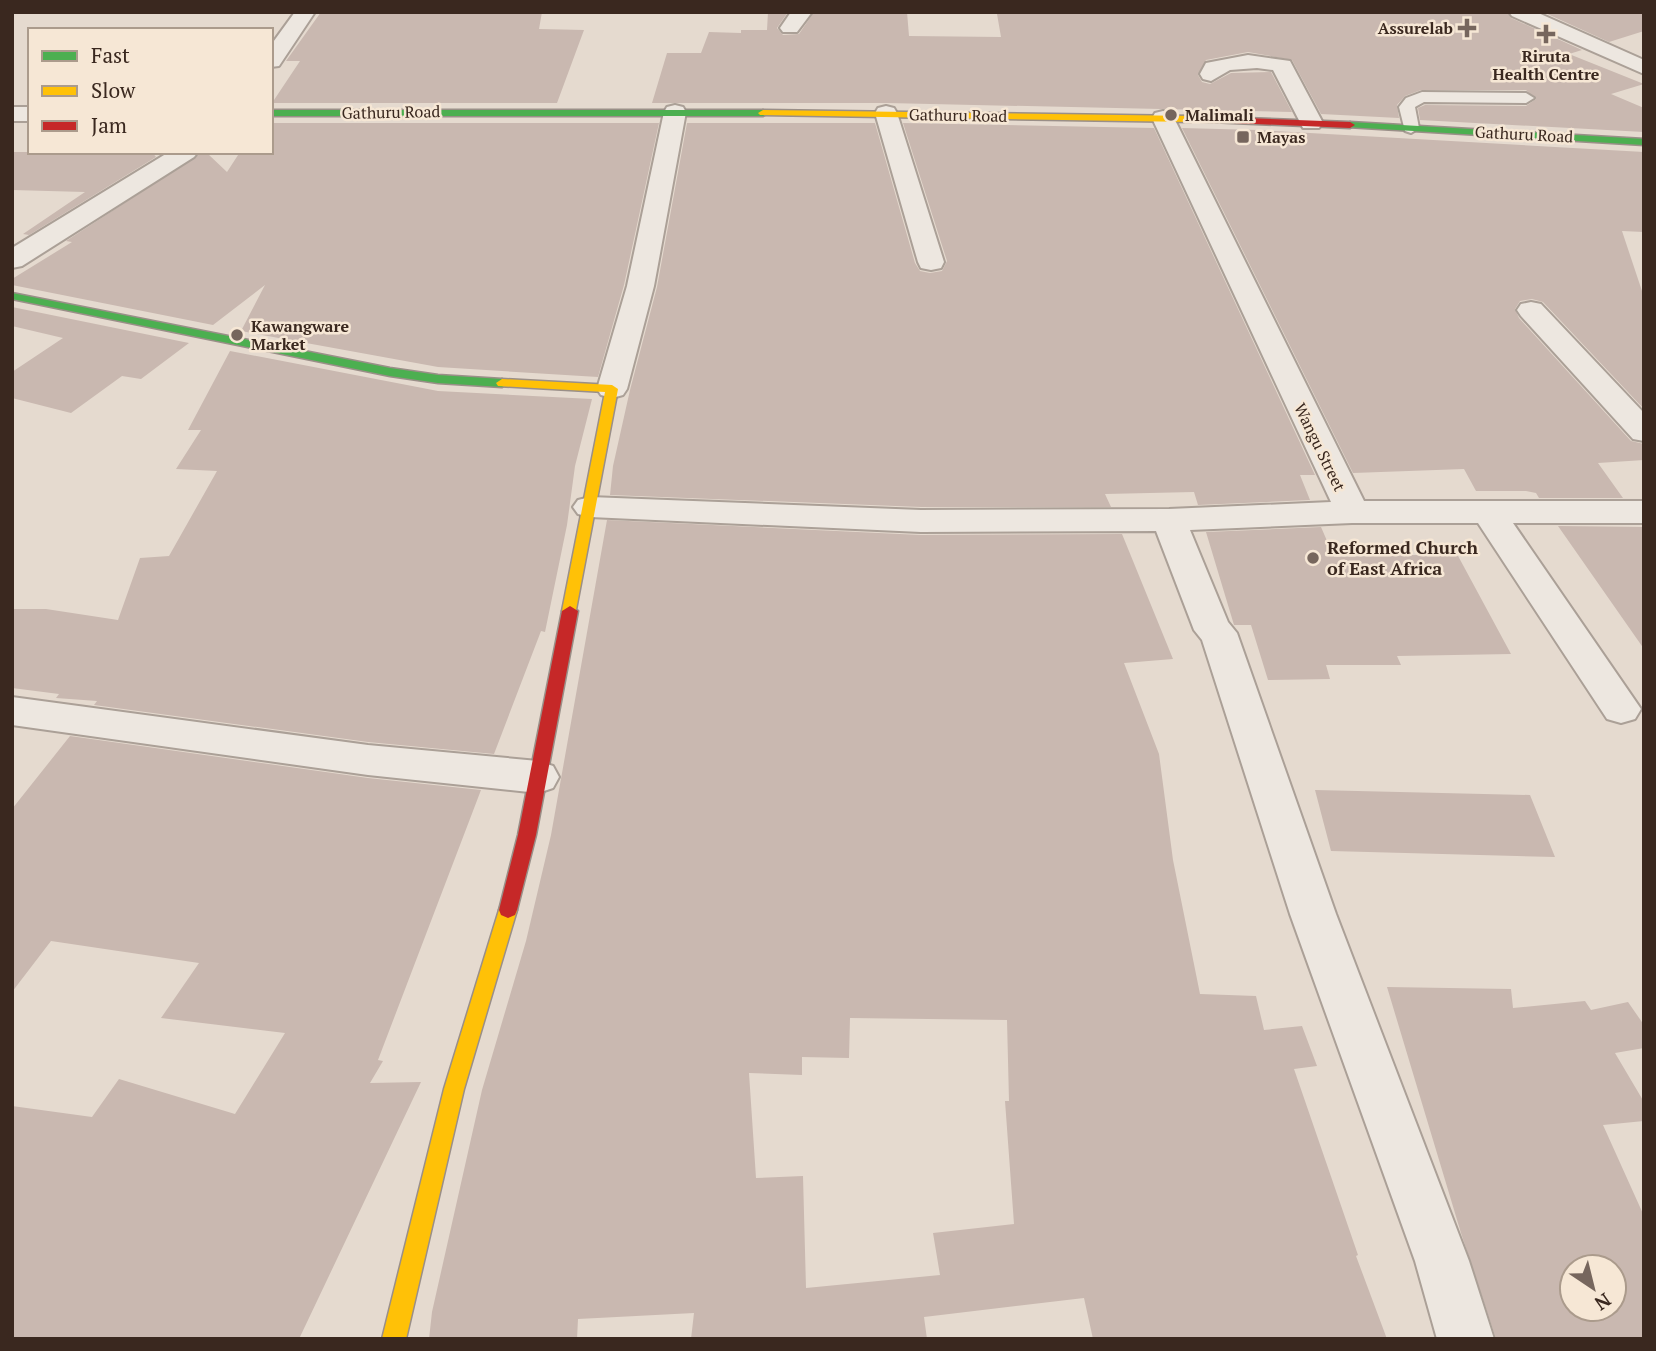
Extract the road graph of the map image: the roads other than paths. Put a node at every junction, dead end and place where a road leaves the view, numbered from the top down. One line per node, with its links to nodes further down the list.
1 (304, 12): 3 (street)
2 (1519, 12): 4 (street)
3 (273, 58)
4 (1644, 68)
5 (1211, 74): 11 (street)
6 (1526, 98): 12 (lane)
7 (675, 112): 8 (street, Gathuru Road); 9 (street, Gathuru Road); 21 (street)
8 (273, 113)
9 (886, 113): 10 (street, Gathuru Road); 18 (street)
10 (1163, 118): 11 (street, Gathuru Road); 24 (street, Wangu Street)
11 (1311, 123): 12 (street, Gathuru Road)
12 (1411, 128): 13 (street, Gathuru Road)
13 (1625, 141): 14 (street, Gathuru Road); 15 (lane)
14 (1644, 142)
15 (1644, 150)
16 (184, 154): 17 (street)
17 (12, 260)
18 (931, 262)
19 (12, 296): 21 (street)
20 (1531, 310): 22 (street)
21 (612, 389): 23 (street)
22 (1644, 432)
23 (590, 507): 27 (street); 30 (street)
24 (1352, 512): 25 (street, Wangu Street); 27 (street)
25 (1488, 512): 26 (street, Wangu Street); 28 (street)
26 (1644, 512)
27 (1169, 520): 32 (street)
28 (1621, 709)
29 (12, 711): 30 (street)
30 (538, 777): 31 (street)
31 (394, 1339)
32 (1466, 1339)

